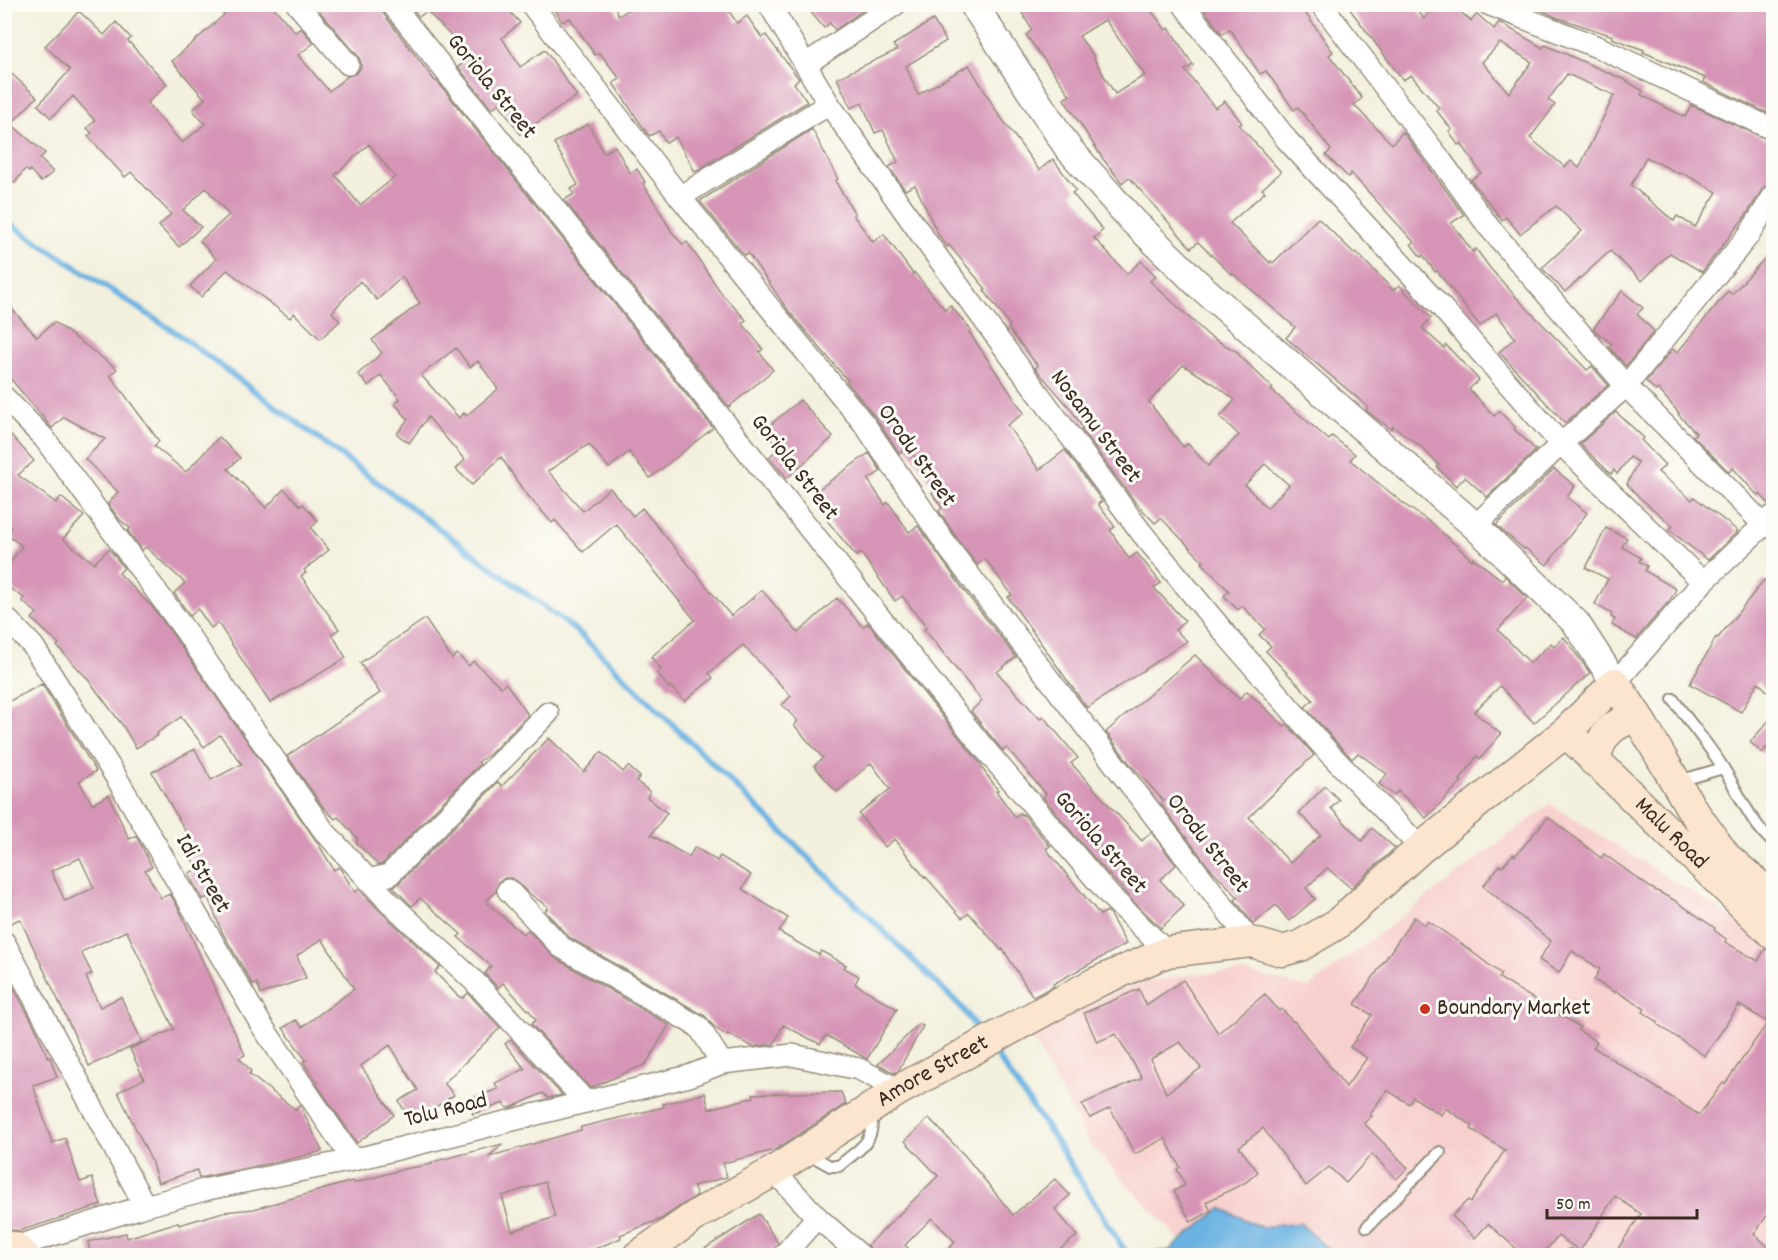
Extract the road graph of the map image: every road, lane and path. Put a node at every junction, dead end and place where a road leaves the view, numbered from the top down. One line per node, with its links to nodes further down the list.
1 (297, 4): 10 (street)
2 (392, 4): 39 (street, Goriola Street)
3 (531, 4): 15 (street, Orodu Street)
4 (769, 4): 11 (street, Nosamu Street)
5 (896, 4): 11 (street)
6 (973, 4): 20 (street)
7 (1183, 4): 18 (street)
8 (1321, 4): 16 (street)
9 (1488, 4): 13 (street)
10 (348, 64)
11 (806, 64): 12 (street, Nosamu Street)
12 (829, 104): 15 (street); 32 (street, Nosamu Street)
13 (1773, 130)
14 (1773, 195): 16 (street)
15 (680, 197): 38 (street, Orodu Street)
16 (1626, 386): 18 (street); 19 (street)
17 (4, 397): 33 (street)
18 (1561, 444): 20 (street); 21 (street)
19 (1770, 522): 21 (street)
20 (1475, 526): 23 (street)
21 (1703, 582): 23 (street)
22 (4, 616): 44 (street, Idi Street)
23 (1610, 675): 26 (main road, Malu Road); 27 (main road)
24 (1672, 699): 29 (lane)
25 (548, 713): 33 (street)
26 (1637, 716): 28 (main road); 30 (main road, Malu Road)
27 (1566, 732): 28 (main road, Malu Road); 32 (main road)
28 (1594, 761): 36 (main road, Malu Road)
29 (1723, 768): 30 (lane); 31 (lane)
30 (1676, 782): 35 (main road, Malu Road)
31 (1773, 843)
32 (1421, 848): 38 (main road)
33 (369, 880): 42 (street)
34 (508, 890): 40 (street)
35 (1773, 899)
36 (1773, 935)
37 (4, 942): 46 (street)
38 (1251, 942): 39 (main road, Amore Street)
39 (1167, 952): 41 (main road, Amore Street)
40 (722, 1063): 41 (street, Tolu Road); 42 (street, Tolu Road)
41 (899, 1090): 45 (main road, Amore Street)
42 (586, 1102): 44 (street, Tolu Road)
43 (1440, 1152): 48 (lane)
44 (353, 1161): 46 (street, Tolu Road)
45 (774, 1171): 47 (street); 50 (main road, Amore Street)
46 (145, 1206): 49 (street, Tolu Road)
47 (817, 1217): 51 (street); 52 (street)
48 (1367, 1227)
49 (12, 1250)
50 (638, 1256)
51 (783, 1256)
52 (861, 1256)

